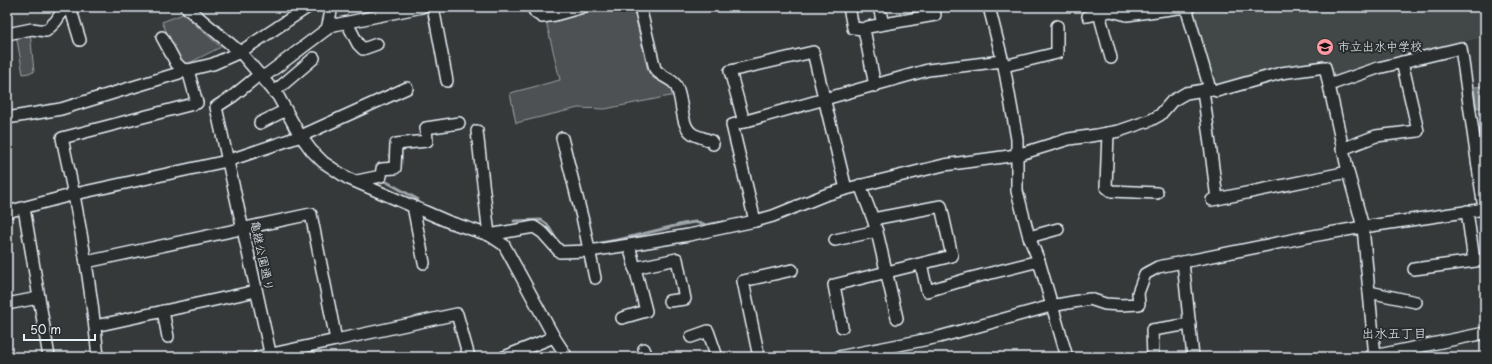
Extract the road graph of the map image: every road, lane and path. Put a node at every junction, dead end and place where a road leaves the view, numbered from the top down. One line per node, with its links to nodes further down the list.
1 (65, 7): 23 (street)
2 (70, 7): 25 (street)
3 (186, 7): 27 (street)
4 (308, 7): 27 (street)
5 (332, 7): 21 (street)
6 (422, 7): 18 (street)
7 (433, 7): 34 (street)
8 (532, 7): 9 (street)
9 (582, 7)
10 (640, 7): 52 (street)
11 (849, 7): 22 (street)
12 (879, 7): 19 (street)
13 (933, 7): 19 (street)
14 (989, 7): 31 (street)
15 (1186, 7): 16 (street); 38 (street)
16 (1099, 13): 17 (street); 29 (street)
17 (1088, 16)
18 (347, 23): 21 (street); 26 (street)
19 (883, 24): 22 (street)
20 (1057, 26): 31 (street)
21 (327, 29): 33 (street)
22 (864, 29): 36 (street)
23 (7, 34)
24 (162, 38): 32 (street)
25 (80, 40)
26 (377, 44)
27 (240, 52): 32 (street); 33 (street)
28 (314, 58): 39 (street)
29 (1111, 58)
30 (1402, 62): 35 (street); 53 (street); 64 (street)
31 (1003, 63): 36 (street); 54 (street)
32 (185, 69): 41 (street); 44 (street)
33 (260, 75): 39 (street); 42 (street)
34 (447, 81)
35 (1329, 85): 38 (street); 53 (street)
36 (875, 86): 40 (street)
37 (407, 88): 50 (street)
38 (1207, 89): 49 (street); 56 (street)
39 (274, 92): 43 (street)
40 (825, 99): 45 (street); 45 (street); 59 (street)
41 (197, 103): 42 (street); 61 (street)
42 (216, 107): 55 (street, 亀継公園通り)
43 (286, 110): 46 (street); 50 (street)
44 (7, 118)
45 (744, 122): 68 (street)
46 (260, 123)
47 (459, 124): 57 (street)
48 (477, 132): 73 (street)
49 (1108, 133): 54 (street); 60 (street)
50 (301, 136): 55 (street); 57 (street)
51 (562, 138): 77 (street)
52 (713, 144)
53 (1342, 149): 56 (street)
54 (1017, 155): 58 (street); 74 (street)
55 (227, 161): 61 (street); 70 (street, 亀継公園通り)
56 (1348, 172): 69 (street)
57 (357, 181): 62 (street)
58 (860, 185): 59 (street); 67 (street)
59 (846, 189): 68 (street)
60 (1157, 193)
61 (75, 194): 63 (street); 79 (street)
62 (413, 206): 73 (street); 81 (street)
63 (24, 208): 66 (street); 90 (street)
64 (1485, 209): 65 (street)
65 (1467, 211): 69 (street); 84 (street)
66 (7, 212)
67 (874, 219): 72 (street); 82 (street)
68 (755, 221): 76 (street)
69 (1363, 227): 80 (street); 89 (street)
70 (243, 228): 79 (street); 88 (street, 亀継公園通り); 105 (street)
71 (1058, 229): 74 (street)
72 (877, 231): 75 (street); 86 (street)
73 (488, 235): 77 (street); 103 (street)
74 (1029, 237): 78 (street)
75 (835, 240)
76 (628, 245): 77 (street); 83 (street)
77 (589, 251): 87 (street)
78 (1039, 261): 82 (street); 94 (street)
79 (86, 262): 99 (street)
80 (1183, 262): 94 (street); 98 (street)
81 (424, 263)
82 (920, 264): 86 (street)
83 (634, 268): 91 (street); 96 (street)
84 (1414, 269)
85 (792, 270): 116 (street)
86 (887, 273): 97 (street); 100 (street)
87 (595, 278)
88 (256, 291): 95 (street); 107 (street, 亀継公園通り)
89 (1369, 292): 92 (street); 108 (street)
90 (38, 298): 93 (street); 109 (street)
91 (669, 301)
92 (1416, 302)
93 (7, 304)
94 (1051, 306): 106 (street); 118 (street)
95 (163, 311): 99 (street); 102 (street)
96 (622, 318)
97 (897, 318)
98 (1190, 324): 119 (street); 120 (street)
99 (95, 326): 110 (street)
100 (842, 327)
101 (1485, 333): 108 (street)
102 (168, 337)
103 (554, 337): 113 (street); 114 (street)
104 (691, 337): 115 (street)
105 (336, 340): 107 (street); 112 (street)
106 (860, 355): 117 (street)
107 (271, 356): 111 (street)
108 (1373, 356)
109 (49, 357)
110 (98, 357)
111 (258, 357)
112 (469, 357)
113 (504, 357)
114 (567, 357)
115 (717, 357)
116 (759, 357)
117 (838, 357)
118 (1067, 357)
119 (1153, 357)
120 (1193, 357)

